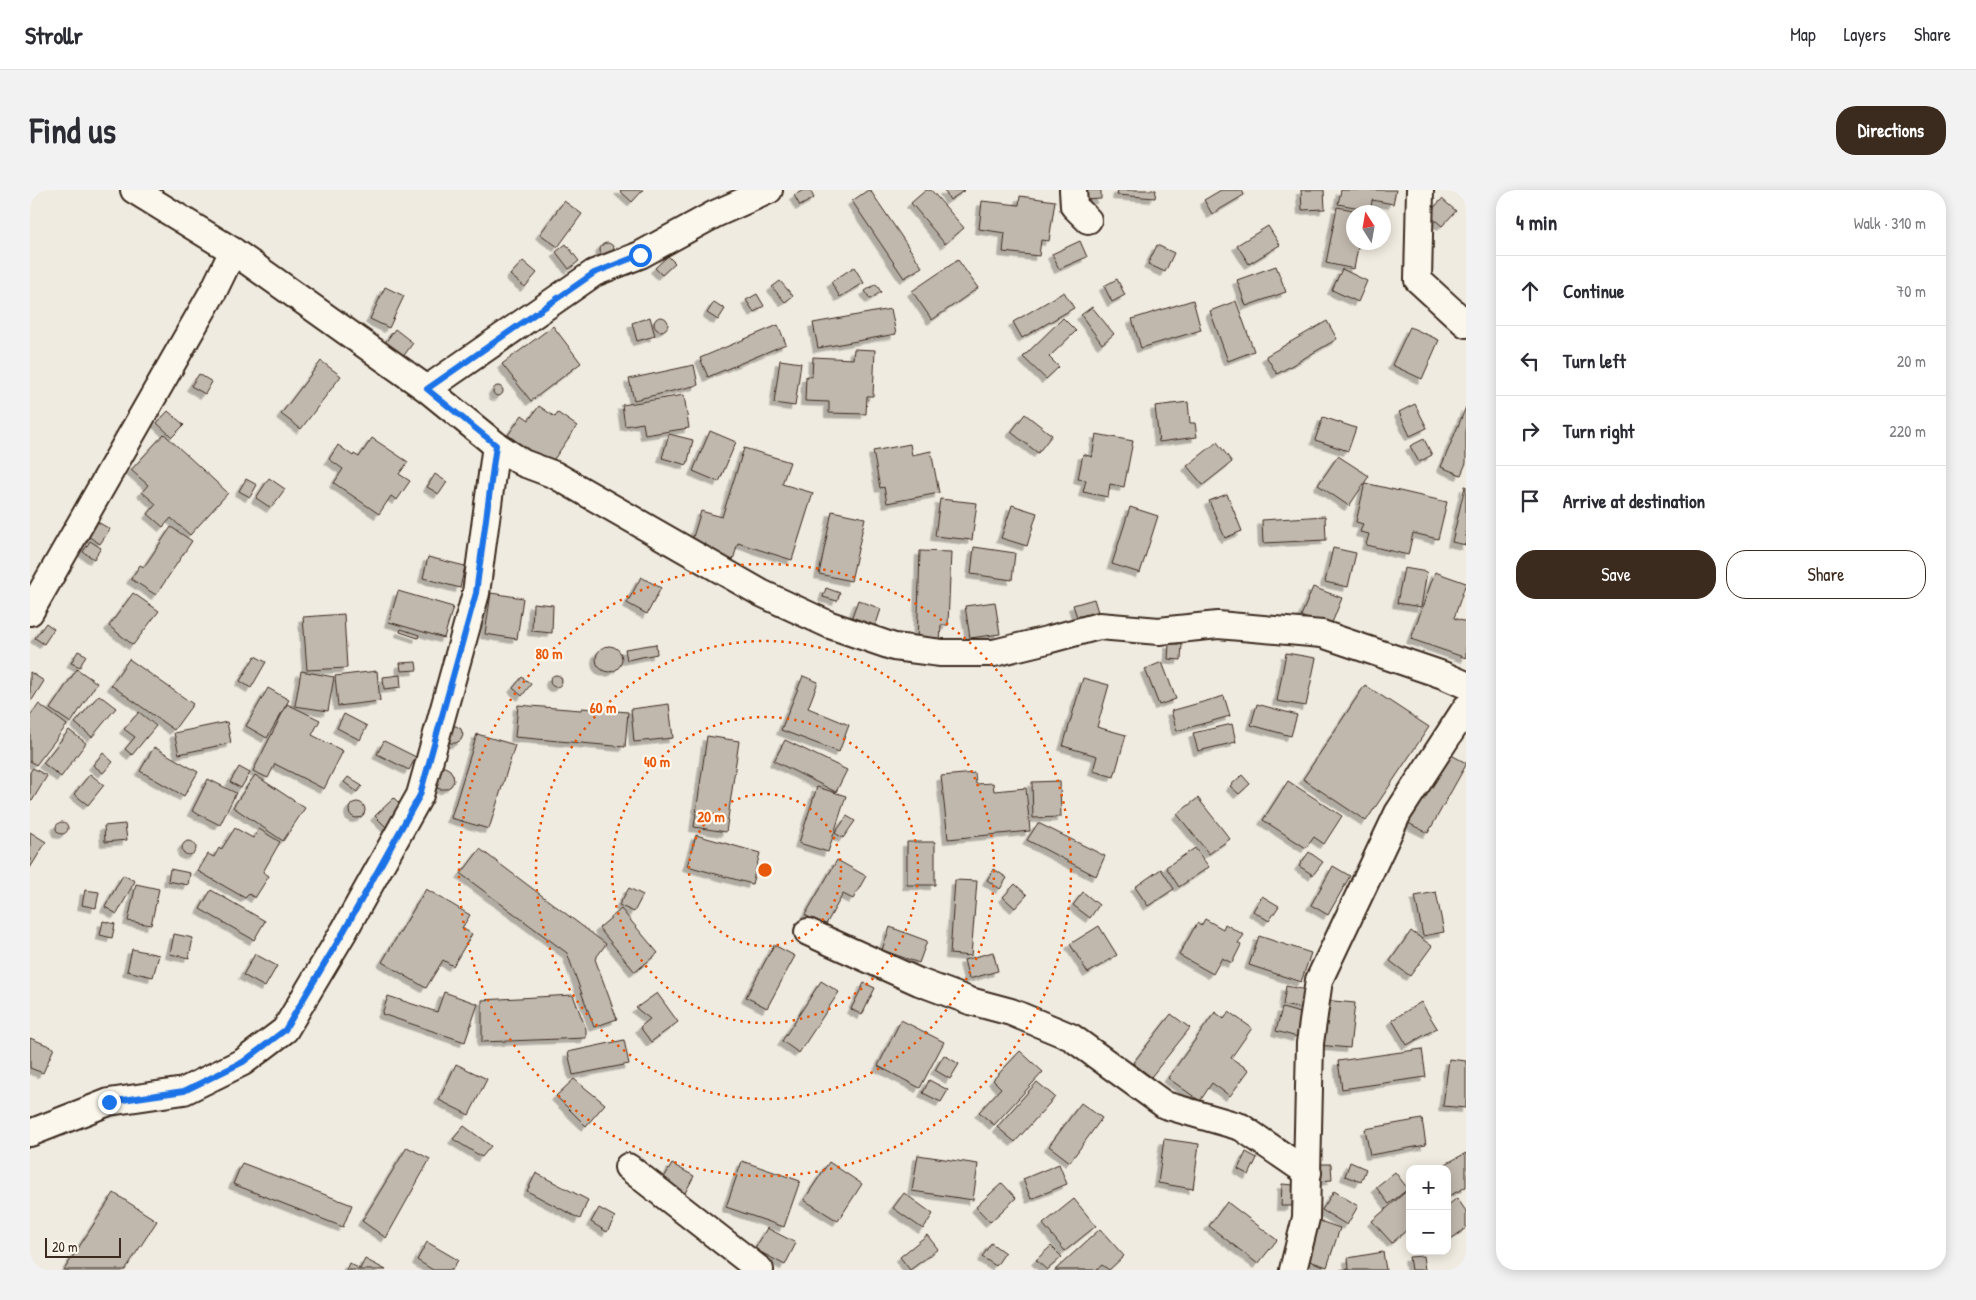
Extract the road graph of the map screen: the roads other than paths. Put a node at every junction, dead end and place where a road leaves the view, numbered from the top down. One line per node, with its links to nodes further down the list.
1 (134, 190): 6 (street)
2 (768, 190): 8 (street)
3 (1073, 190): 5 (street)
4 (1420, 190): 7 (street)
5 (1088, 220)
6 (233, 251): 8 (street); 10 (street)
7 (1466, 324)
8 (427, 389): 9 (street)
9 (496, 445): 11 (street); 14 (street)
10 (30, 612)
11 (1466, 685)
12 (1466, 708): 16 (street)
13 (808, 932): 16 (street)
14 (30, 1133)
15 (628, 1167): 17 (street)
16 (1308, 1173): 18 (street)
17 (760, 1270)
18 (1293, 1270)

